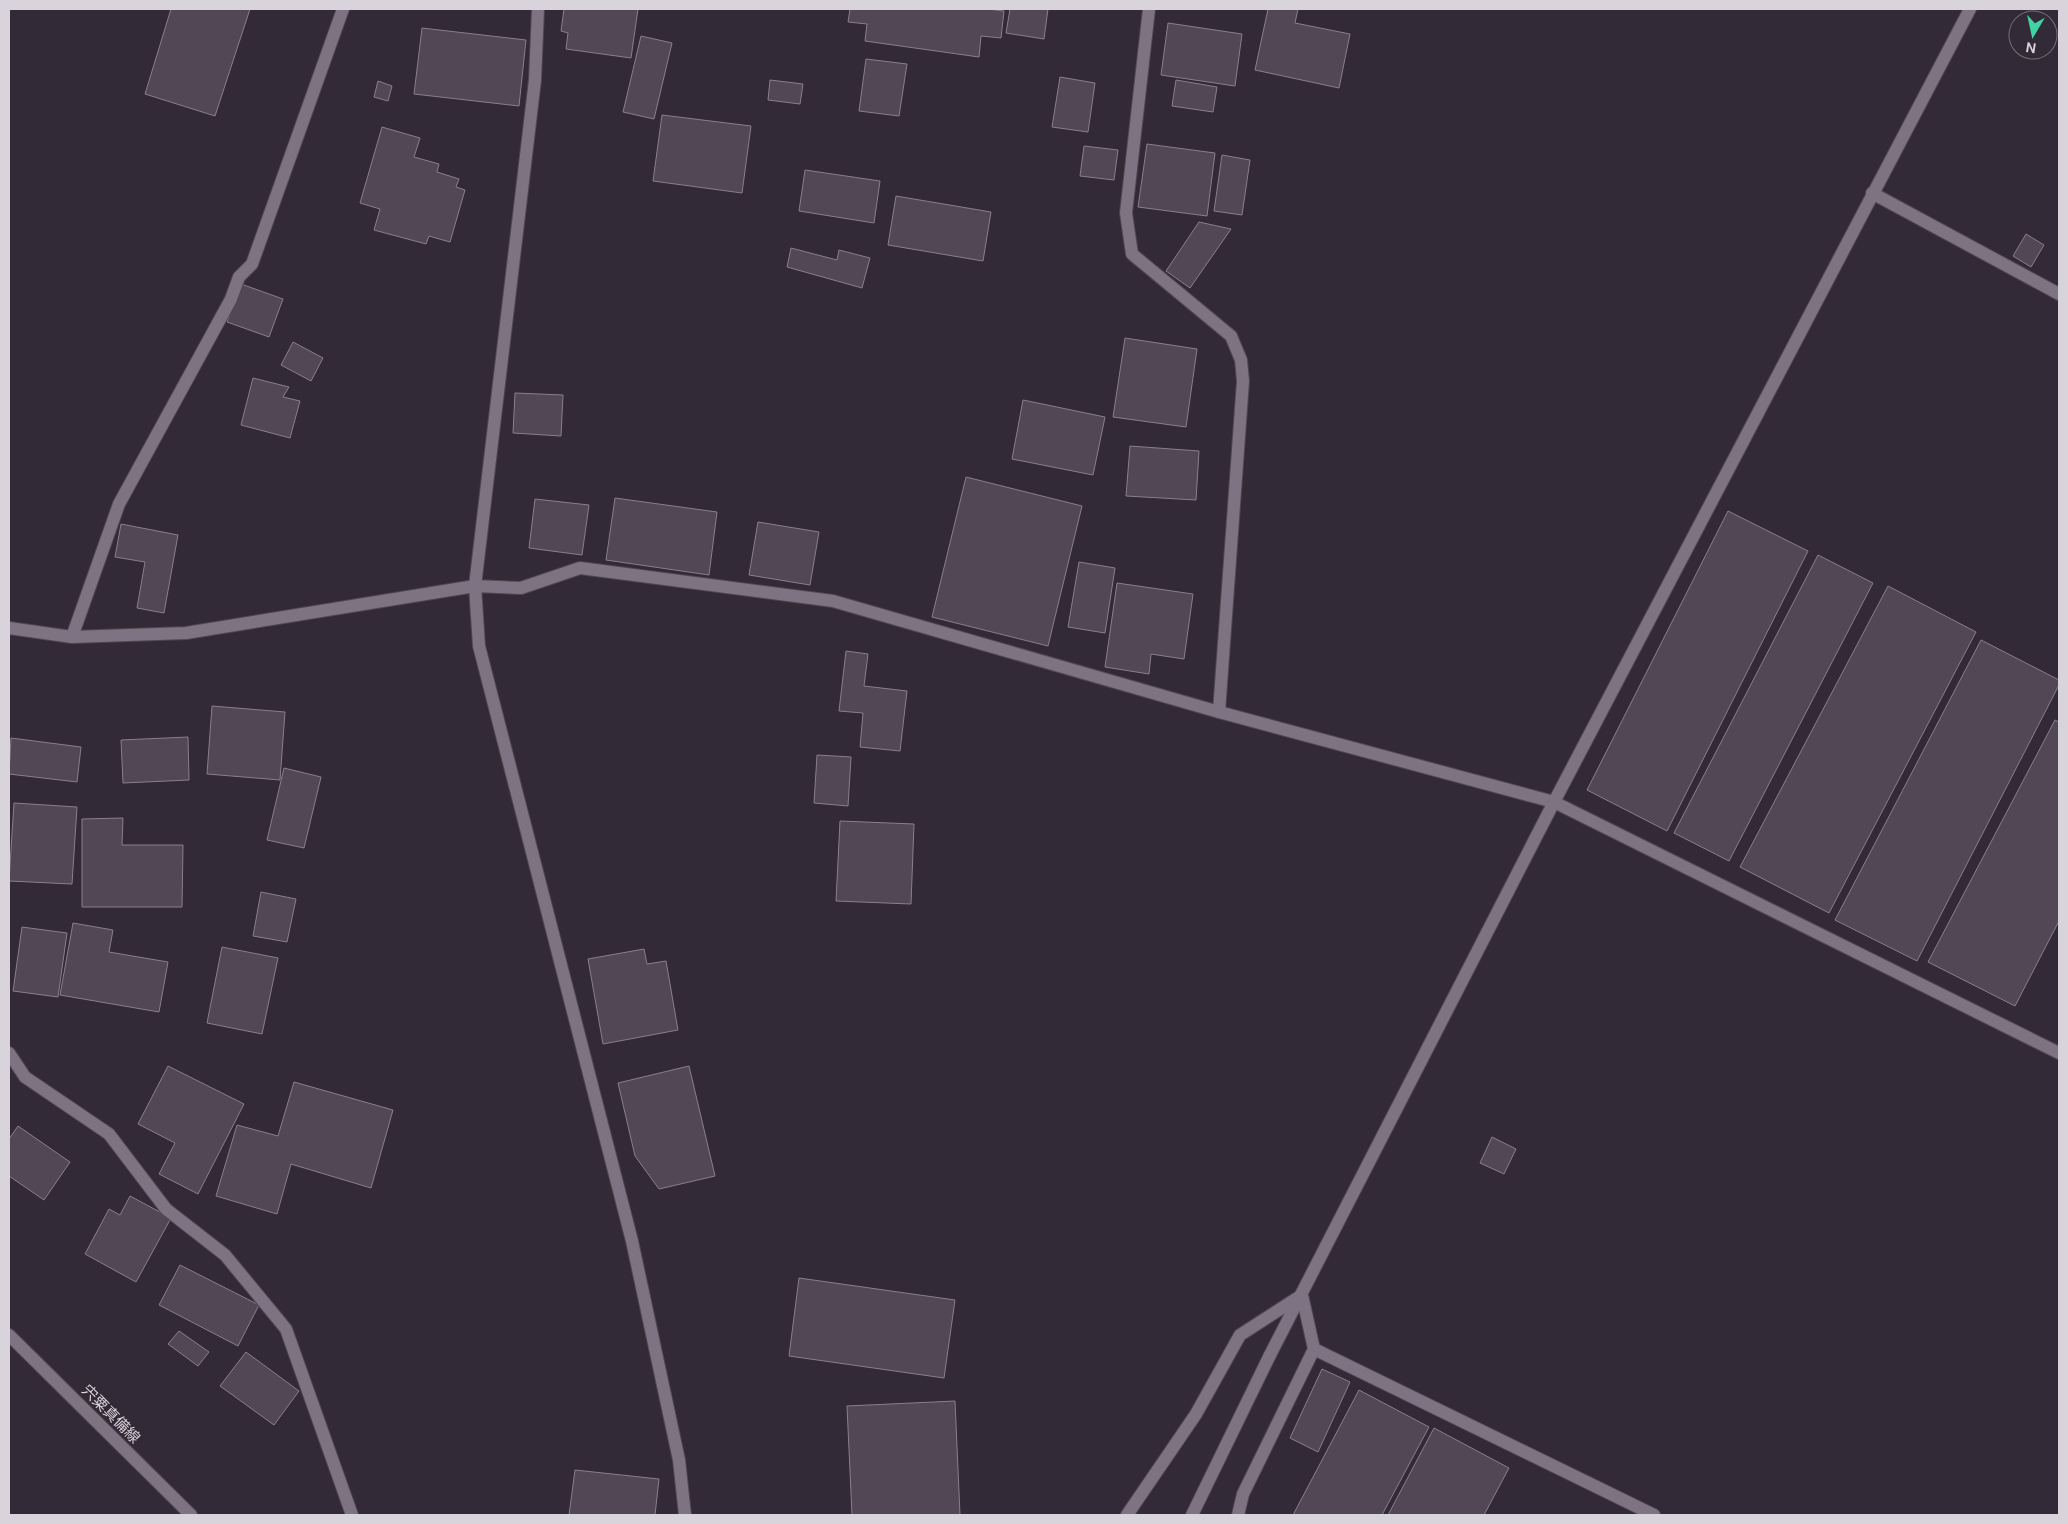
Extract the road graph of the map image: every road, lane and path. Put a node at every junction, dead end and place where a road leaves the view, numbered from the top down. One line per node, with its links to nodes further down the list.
1 (342, 9): 9 (street)
2 (538, 9): 7 (street)
3 (1148, 9): 10 (street)
4 (1970, 9): 5 (street)
5 (1872, 193): 6 (street); 11 (street)
6 (2059, 294)
7 (475, 586): 9 (street); 10 (street); 19 (street)
8 (9, 628): 9 (street)
9 (72, 636)
10 (1219, 712): 11 (street)
11 (1554, 802): 13 (street); 14 (street)
12 (9, 1053): 18 (street)
13 (2059, 1053)
14 (1302, 1294): 16 (street); 20 (street); 21 (street)
15 (9, 1335): 17 (street, 宍粟真備線)
16 (1314, 1349): 22 (street); 23 (street)
17 (191, 1515)
18 (352, 1515)
19 (685, 1515)
20 (1127, 1515)
21 (1192, 1515)
22 (1238, 1515)
23 (1654, 1515)

